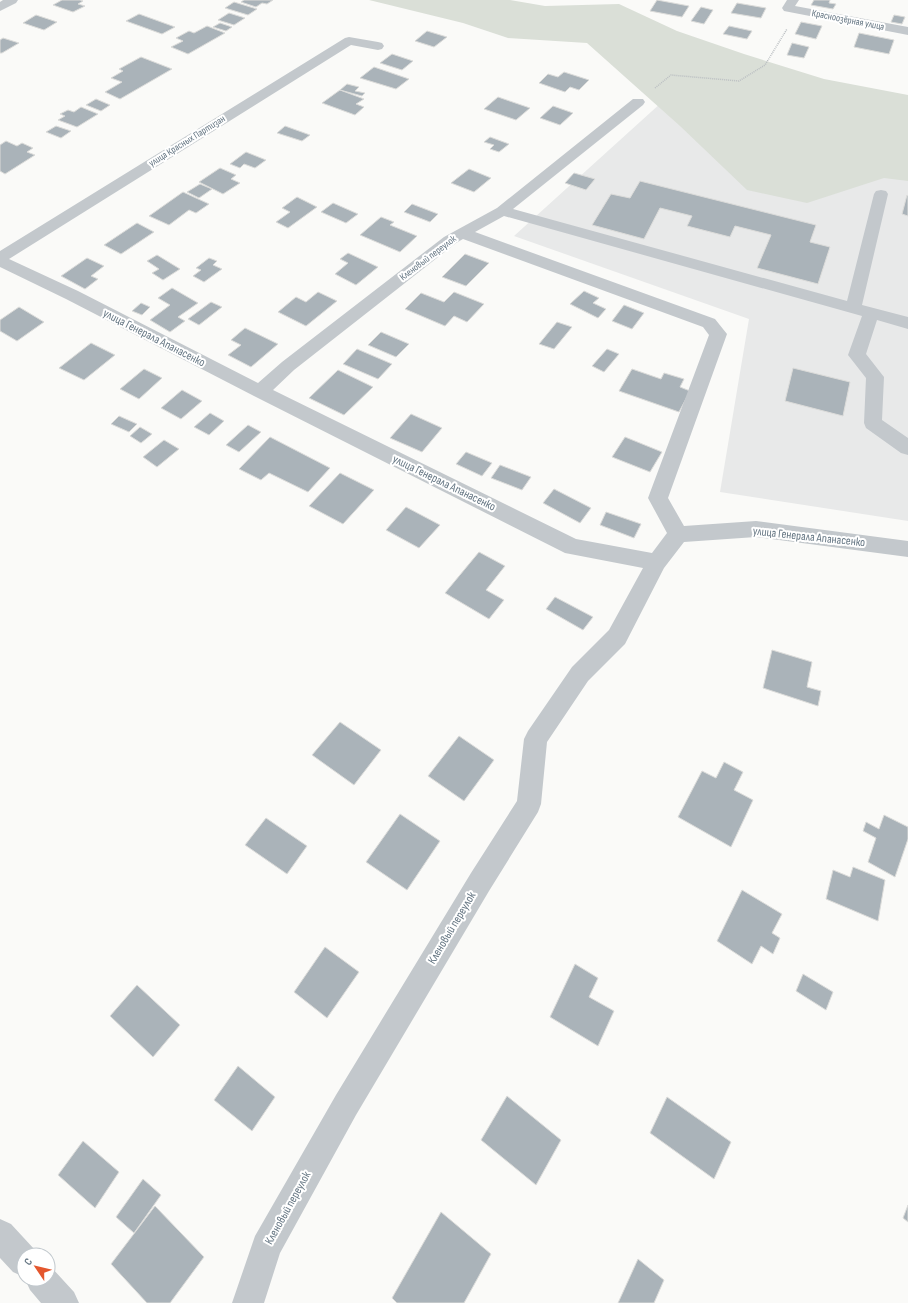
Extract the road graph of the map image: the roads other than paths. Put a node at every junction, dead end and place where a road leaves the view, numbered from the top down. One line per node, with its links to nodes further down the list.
1 (12, 0): 3 (street)
2 (790, 4): 4 (street, Красноозёрная улица)
3 (0, 7)
4 (908, 31)
5 (378, 46): 10 (street, улица Красных Партизан)
6 (638, 102): 8 (street, Кленовый переулок)
7 (881, 194): 12 (street)
8 (502, 211): 9 (street, Кленовый переулок); 12 (street)
9 (462, 233): 15 (street, Кленовый переулок); 17 (street)
10 (0, 258)
11 (0, 261): 15 (street, улица Генерала Апанасенко)
12 (853, 308): 13 (street)
13 (871, 313): 14 (street); 16 (street)
14 (908, 322)
15 (260, 392): 19 (street, улица Генерала Апанасенко)
16 (908, 448)
17 (678, 534): 18 (street, улица Генерала Апанасенко); 19 (street)
18 (908, 549)
19 (657, 562): 24 (street, Кленовый переулок)
20 (0, 1235): 21 (street)
21 (16, 1252)
22 (48, 1287): 23 (street)
23 (63, 1303)
24 (248, 1303)

